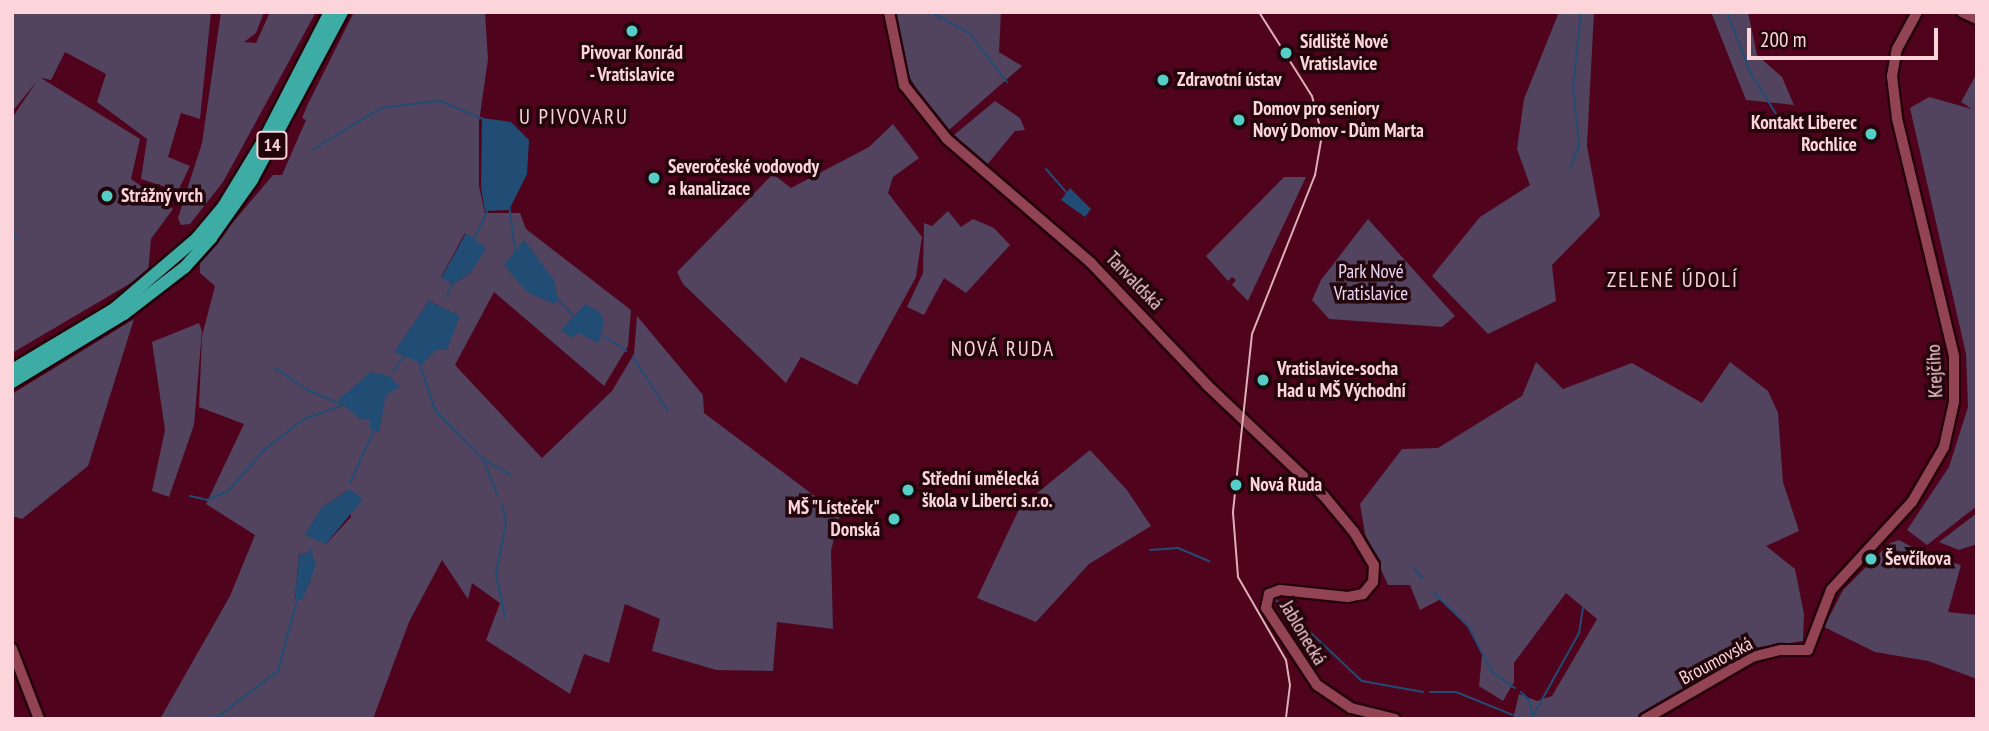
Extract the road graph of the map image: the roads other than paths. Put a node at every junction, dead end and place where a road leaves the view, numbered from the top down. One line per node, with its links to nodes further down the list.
1 (330, 12): 7 (highway, 14)
2 (342, 12): 7 (highway, 14)
3 (889, 12): 11 (main road, Tanvaldská)
4 (1917, 12): 13 (main road, Krejčího)
5 (1962, 12): 6 (main road)
6 (1977, 19)
7 (181, 262): 8 (highway, 14)
8 (163, 278): 9 (highway, 14); 10 (highway, 14)
9 (12, 370)
10 (12, 382)
11 (1374, 569): 15 (main road, Jablonecká)
12 (12, 649): 14 (main road)
13 (1808, 650): 16 (main road, Broumovská)
14 (39, 719)
15 (1395, 719)
16 (1645, 719)

